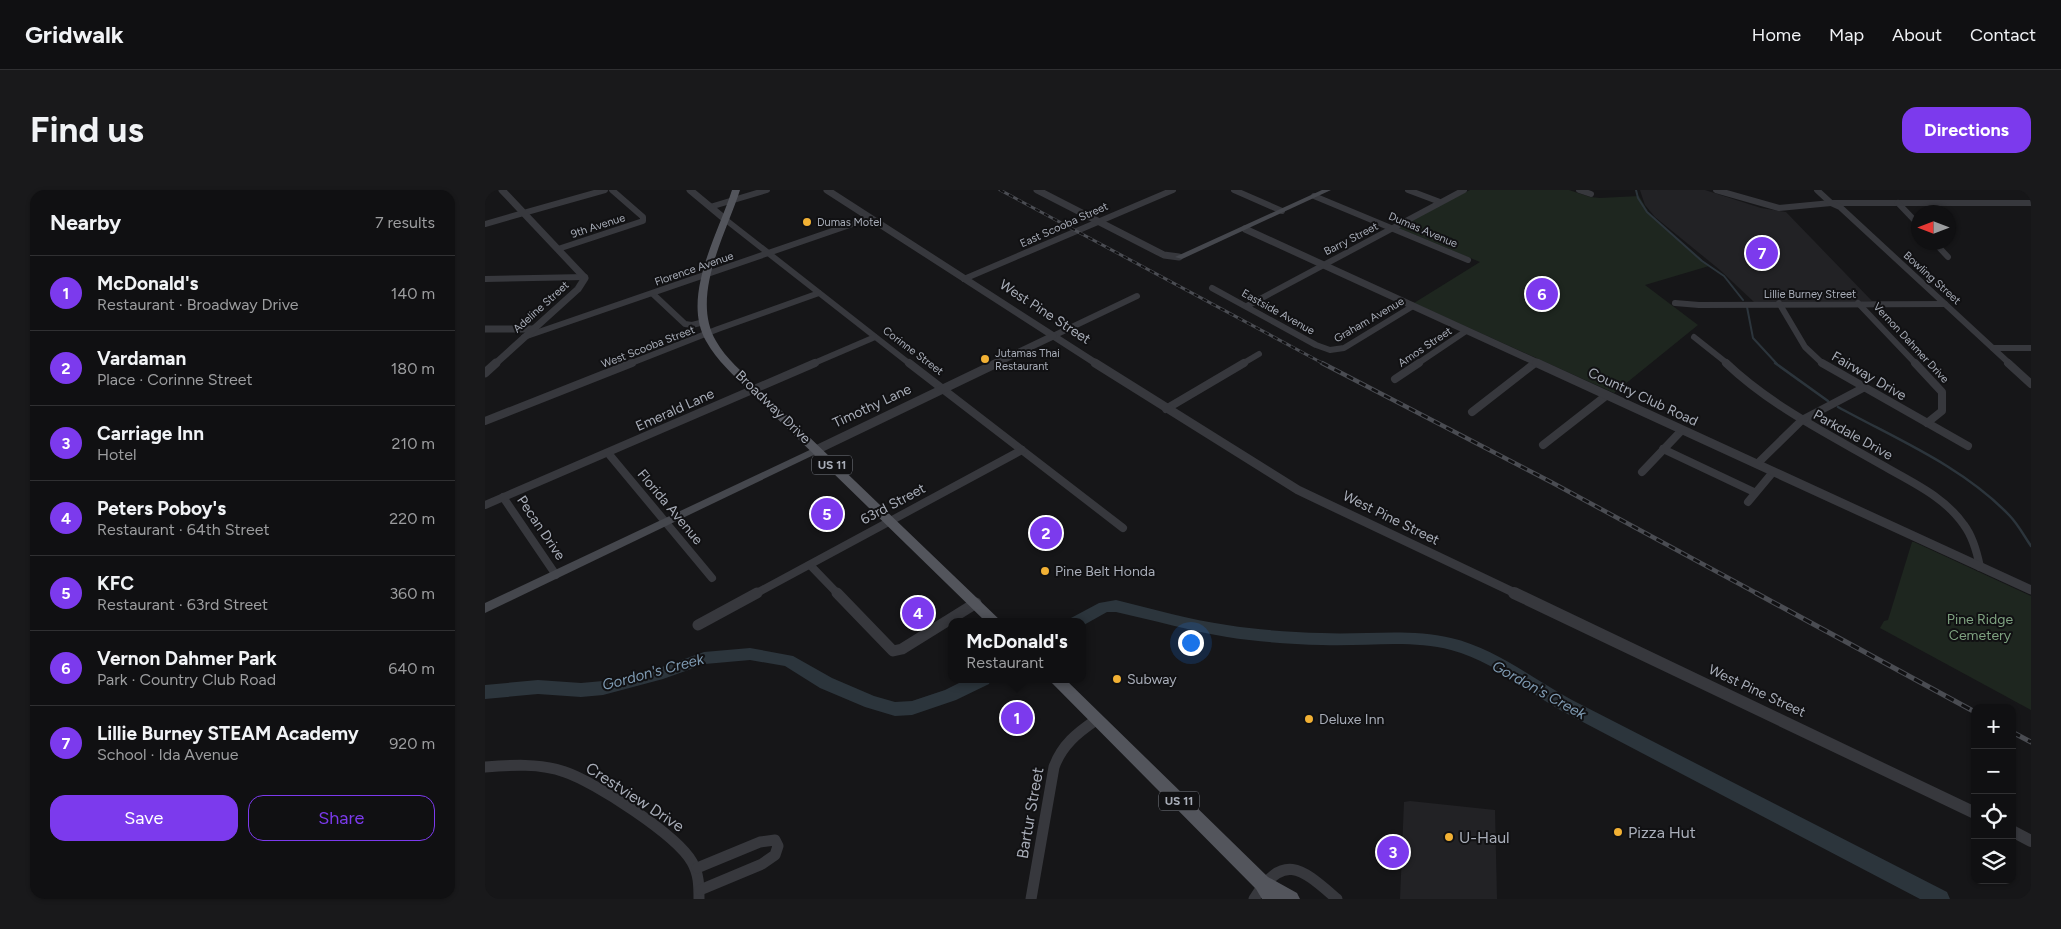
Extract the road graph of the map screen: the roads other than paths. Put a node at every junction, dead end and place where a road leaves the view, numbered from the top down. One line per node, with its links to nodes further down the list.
1 (502, 190): 28 (street, Adeline Street)
2 (605, 190): 28 (street)
3 (612, 190): 36 (street, 9th Avenue)
4 (691, 190): 26 (street, Corinne Street)
5 (737, 190): 21 (main road, Broadway Drive / US 11)
6 (767, 190): 21 (street)
7 (827, 190): 30 (street, West Pine Street)
8 (1037, 190): 32 (street)
9 (1173, 190): 32 (street, East Scooba Street)
10 (1234, 190): 27 (street)
11 (1328, 190): 20 (main road)
12 (1408, 190): 22 (street)
13 (1463, 190): 22 (street, Barry Street)
14 (1579, 190): 18 (street)
15 (1716, 190): 19 (street)
16 (1734, 190): 19 (street)
17 (1817, 190): 23 (street, Bowling Street)
18 (1591, 194)
19 (1727, 194): 23 (street)
20 (1314, 196): 27 (main road); 34 (street, Dumas Avenue)
21 (732, 201): 26 (street); 31 (main road, Broadway Drive / US 11)
22 (1440, 202): 34 (street, Barry Street)
23 (1831, 203): 24 (street); 54 (street, Bowling Street)
24 (1898, 203): 25 (street); 29 (street)
25 (2031, 203)
26 (710, 207): 31 (street, Corinne Street)
27 (1282, 211): 35 (main road)
28 (524, 213): 33 (street); 36 (street, Adeline Street)
29 (1911, 217)
30 (871, 218): 38 (street, Florence Avenue); 46 (street, West Pine Street)
31 (726, 220): 38 (street, Corinne Street); 43 (main road, Broadway Drive / US 11)
32 (1098, 221): 39 (street); 46 (street, East Scooba Street)
33 (485, 224)
34 (1393, 228): 41 (street, Dumas Avenue); 42 (street, Barry Street)
35 (1245, 229): 39 (main road); 42 (street, Country Club Road)
36 (558, 249): 44 (street, Adeline Street)
37 (1941, 250): 40 (street)
38 (769, 254): 43 (street, Florence Avenue); 48 (street, Corinne Street)
39 (1179, 257)
40 (1947, 257)
41 (1468, 260)
42 (1323, 264): 55 (street, Barry Street); 56 (street, Country Club Road)
43 (707, 275): 49 (street, Florence Avenue); 57 (main road, Broadway Drive / US 11)
44 (585, 276): 45 (street); 59 (street, Adeline Street)
45 (485, 278)
46 (964, 279): 62 (street, West Pine Street)
47 (1212, 288): 55 (street, Eastside Avenue)
48 (819, 293): 61 (street, West Scooba Street); 64 (street, Corinne Street)
49 (653, 294): 57 (street); 63 (street, Florence Avenue)
50 (1137, 296): 62 (street, Timothy Lane)
51 (1858, 303): 53 (street, Lillie Burney Street); 54 (street, Lillie Burney Street); 82 (street, Vernon Dahmer Drive)
52 (1675, 304): 53 (street, Lillie Burney Street)
53 (1779, 304): 74 (street, Fairway Drive)
54 (1945, 304): 66 (street, Bowling Street)
55 (1247, 306): 68 (street, Eastside Avenue)
56 (1413, 306): 60 (street, Country Club Road); 68 (street, Graham Avenue)
57 (704, 322): 61 (main road, Broadway Drive / US 11)
58 (485, 329): 59 (street)
59 (533, 329): 63 (street, Adeline Street)
60 (1466, 331): 70 (street, Country Club Road); 72 (street, Amos Street)
61 (708, 334): 75 (main road, Broadway Drive / US 11); 80 (street, West Scooba Street)
62 (1053, 336): 76 (street, Timothy Lane); 78 (street, West Pine Street)
63 (524, 337): 71 (street, Adeline Street)
64 (875, 337): 75 (street, Emerald Lane); 76 (street, Corinne Street)
65 (1694, 337): 81 (street, Parkdale Drive)
66 (1993, 348): 67 (street); 73 (street, Bowling Street)
67 (2031, 348)
68 (1335, 351)
69 (1259, 354): 78 (street)
70 (1535, 364): 77 (street, Country Club Road); 79 (street)
71 (485, 374)
72 (1395, 379)
73 (2031, 384)
74 (1863, 388): 81 (street); 82 (street, Fairway Drive)
75 (753, 389): 86 (main road, Broadway Drive / US 11); 89 (street, Emerald Lane)
76 (944, 389): 86 (street, Timothy Lane); 87 (street, Corinne Street)
77 (1607, 395): 83 (street, Country Club Road); 84 (street)
78 (1166, 409): 114 (street, West Pine Street)
79 (1472, 412)
80 (485, 420)
81 (1801, 420): 90 (street); 101 (street, Parkdale Drive)
82 (1927, 424): 85 (street, Fairway Drive)
83 (1682, 430): 88 (street); 90 (street, Country Club Road)
84 (1543, 445)
85 (1968, 446)
86 (816, 450): 97 (main road, Broadway Drive / US 11); 98 (main road, Timothy Lane)
87 (1022, 450): 97 (street, 63rd Street); 99 (street, Corinne Street)
88 (1663, 450): 91 (street); 93 (street)
89 (608, 453): 94 (street, Emerald Lane); 98 (street, Florida Avenue)
90 (1757, 464): 92 (street, Country Club Road)
91 (1642, 472)
92 (1773, 472): 93 (street); 101 (street, Country Club Road)
93 (1754, 492): 95 (street)
94 (503, 497): 96 (street, Emerald Lane); 102 (street, Pecan Drive)
95 (1748, 502)
96 (485, 505)
97 (890, 521): 100 (street, 63rd Street); 105 (main road, Broadway Drive / US 11)
98 (666, 522): 102 (main road, Timothy Lane); 103 (street, Florida Avenue)
99 (1123, 528)
100 (810, 565): 109 (street); 110 (street, 63rd Street)
101 (1980, 566): 104 (street, Country Club Road)
102 (556, 575): 106 (main road, Timothy Lane)
103 (712, 578)
104 (2031, 590)
105 (976, 604): 107 (street); 108 (main road, Broadway Drive / US 11)
106 (485, 608)
107 (953, 618)
108 (991, 618)
109 (948, 621)
110 (698, 625)
111 (1059, 683): 112 (main road, US 11)
112 (1096, 720): 118 (main road, US 11); 120 (street, Bartur Street)
113 (485, 767): 117 (street, Crestview Drive)
114 (1971, 812)
115 (2016, 834): 116 (street)
116 (2031, 841)
117 (697, 868): 119 (street, Crestview Drive); 119 (street)
118 (1263, 883): 121 (street); 122 (main road, US 11); 123 (main road, US 11); 124 (street)
119 (700, 895)
120 (1031, 899)
121 (1254, 899)
122 (1272, 899)
123 (1291, 899)
124 (1337, 899)

